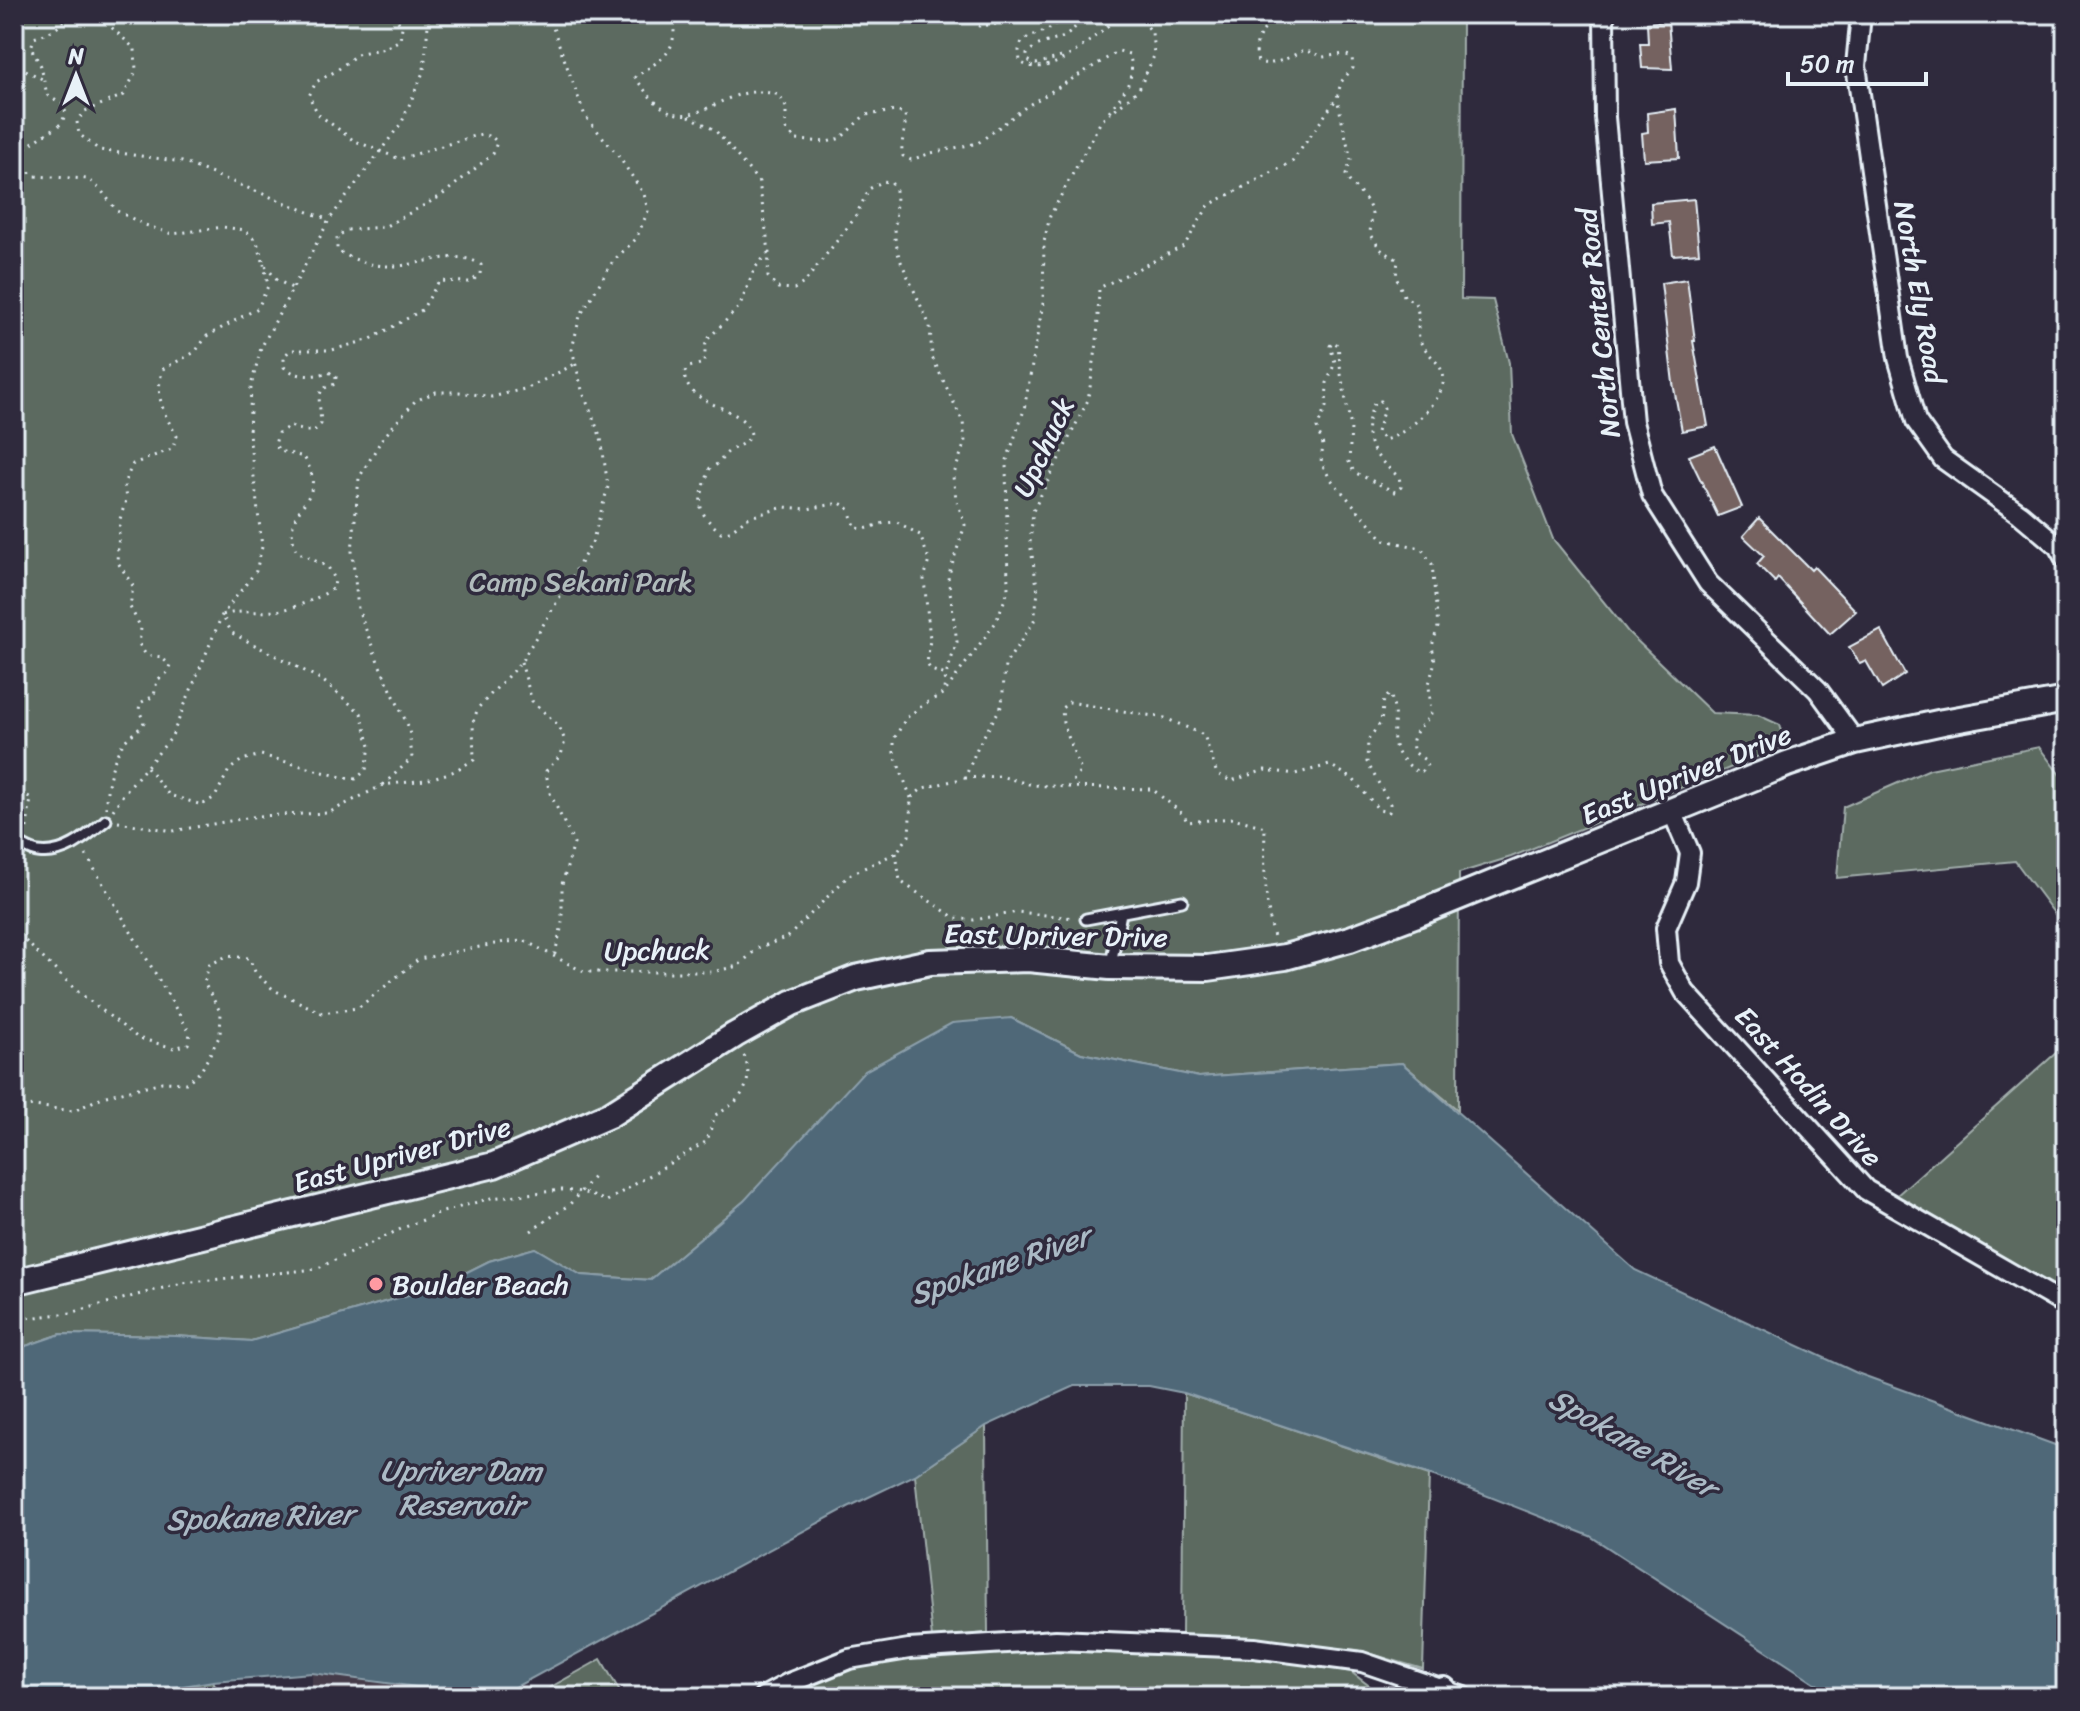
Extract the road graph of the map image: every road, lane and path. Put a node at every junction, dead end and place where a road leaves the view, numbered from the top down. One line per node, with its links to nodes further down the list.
1 (68, 14): 16 (path)
2 (104, 14): 21 (path)
3 (393, 14): 20 (path)
4 (429, 14): 20 (path)
5 (548, 14): 25 (path)
6 (673, 14): 18 (path)
7 (969, 14): 8 (path)
8 (1011, 14)
9 (1061, 14): 14 (path)
10 (1083, 14): 14 (path)
11 (1280, 14): 17 (path, Upchuck)
12 (1604, 14): 32 (street, North Center Road)
13 (1861, 14): 26 (street, North Ely Road)
14 (1069, 55): 19 (path)
15 (14, 60): 16 (path)
16 (44, 80): 23 (path)
17 (1337, 98): 34 (path, Upchuck); 36 (path)
18 (689, 116): 19 (path); 22 (path)
19 (1101, 121): 30 (path)
20 (380, 152): 21 (path); 27 (path)
21 (329, 220): 24 (path)
22 (769, 251): 29 (path); 29 (path)
23 (264, 264): 24 (path); 40 (path)
24 (293, 288): 27 (path)
25 (575, 364): 28 (path); 35 (path)
26 (2066, 560)
27 (222, 615): 33 (path); 33 (path)
28 (521, 662): 35 (path); 48 (path)
29 (946, 675): 30 (path)
30 (944, 693): 38 (path)
31 (2066, 700): 32 (main road, East Upriver Drive)
32 (1855, 741): 39 (main road, East Upriver Drive)
33 (147, 767): 40 (path)
34 (965, 778): 36 (path); 38 (path)
35 (383, 785): 40 (path)
36 (1068, 787): 49 (path)
37 (14, 788): 42 (path)
38 (911, 798): 43 (path)
39 (1672, 811): 49 (main road, East Upriver Drive); 57 (street, East Hodin Drive)
40 (106, 820): 41 (lane)
41 (79, 842): 42 (lane); 47 (path)
42 (17, 843)
43 (896, 853): 46 (path); 48 (path, Upchuck)
44 (1182, 901): 45 (lane)
45 (1121, 913): 46 (lane); 50 (lane)
46 (1086, 919)
47 (14, 930)
48 (554, 957): 52 (path, Upchuck)
49 (1285, 957): 50 (main road, East Upriver Drive)
50 (1110, 967): 51 (main road, East Upriver Drive)
51 (735, 1035): 54 (path); 56 (main road, East Upriver Drive)
52 (14, 1109)
53 (594, 1176): 54 (path)
54 (582, 1192): 55 (path); 58 (path)
55 (531, 1231)
56 (14, 1282)
57 (2066, 1305)
58 (14, 1324)
59 (1451, 1695): 60 (street)
60 (763, 1697)

